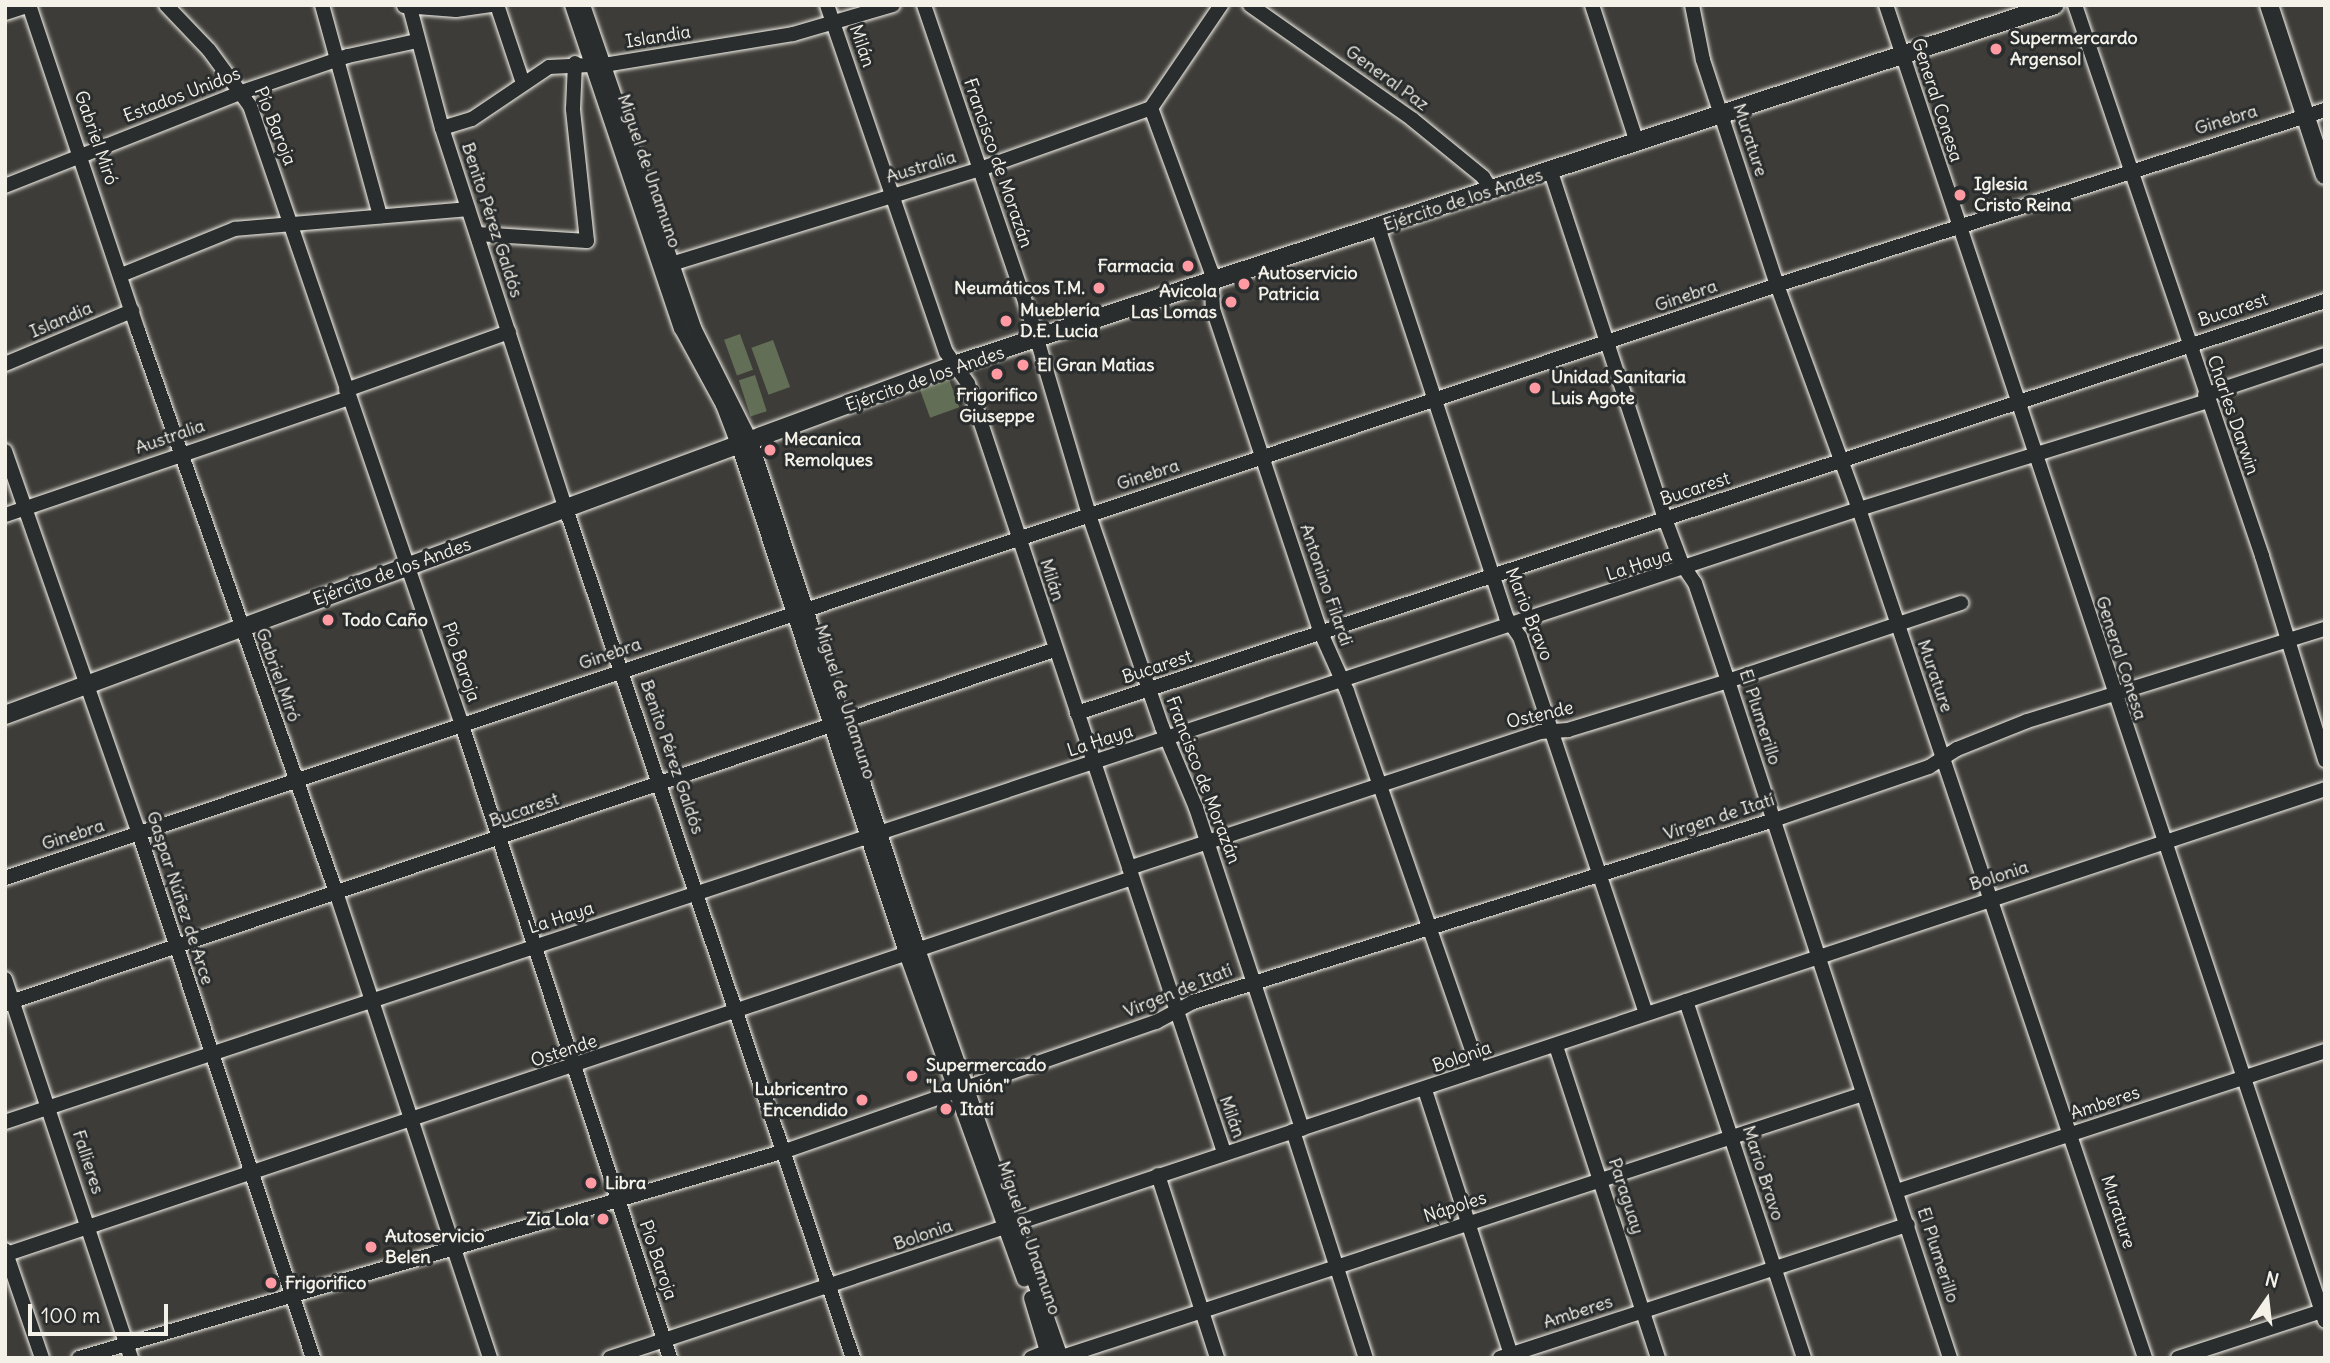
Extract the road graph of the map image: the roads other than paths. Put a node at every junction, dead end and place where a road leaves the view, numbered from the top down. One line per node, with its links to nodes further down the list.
1 (29, 5): 19 (street); 34 (street, Gabriel Miró)
2 (166, 5): 27 (street, Pío Baroja)
3 (322, 5): 23 (street)
4 (495, 5): 18 (street); 26 (street)
5 (572, 5): 25 (street)
6 (583, 5): 25 (street)
7 (827, 5): 20 (street, Milán)
8 (893, 5): 20 (street, Islandia)
9 (924, 5): 35 (street, Francisco de Morazán)
10 (1222, 5): 28 (street)
11 (1250, 5): 40 (street, General Paz)
12 (1592, 5): 33 (street)
13 (1692, 5): 30 (street, Murature)
14 (1886, 5): 22 (street, General Conesa)
15 (2055, 5): 22 (main road, Ejército de los Andes)
16 (2075, 5): 36 (street, Charles Darwin)
17 (2269, 5): 31 (main road)
18 (406, 6): 21 (street, Benito Pérez Galdós)
19 (5, 13)
20 (834, 23): 25 (street, Islandia); 41 (street, Milán)
21 (416, 41): 23 (street, Estados Unidos); 32 (street, Benito Pérez Galdós)
22 (1903, 55): 30 (main road, Ejército de los Andes); 46 (street, General Conesa)
23 (338, 59): 27 (street, Estados Unidos); 43 (street)
24 (575, 64): 25 (street, Islandia); 26 (street, Islandia); 47 (street)
25 (598, 64): 48 (street, Miguel de Unamuno)
26 (523, 83): 32 (street, Islandia)
27 (243, 92): 34 (street, Estados Unidos); 44 (street, Pío Baroja)
28 (1151, 108): 35 (street, Australia); 50 (street, Antonino Filardi)
29 (2325, 110): 31 (street, Ginebra)
30 (1722, 116): 33 (main road, Ejército de los Andes); 51 (street, Murature)
31 (2306, 116): 36 (street, Ginebra); 38 (main road)
32 (442, 128): 42 (street, Benito Pérez Galdós)
33 (1637, 144): 37 (main road, Ejército de los Andes)
34 (81, 154): 39 (street, Estados Unidos); 49 (street, Gabriel Miró)
35 (980, 169): 41 (street, Australia); 55 (street, Francisco de Morazán)
36 (2127, 170): 46 (street, Ginebra); 57 (street, Charles Darwin)
37 (1551, 172): 40 (main road, Ejército de los Andes); 56 (street, El Plumerillo)
38 (2325, 175)
39 (5, 187)
40 (1492, 191): 45 (main road, Ejército de los Andes)
41 (894, 196): 48 (street, Australia); 60 (street, Milán)
42 (468, 209): 43 (street); 47 (street, Benito Pérez Galdós)
43 (380, 216): 44 (street)
44 (291, 222): 49 (street); 61 (street, Pío Baroja)
45 (1378, 227): 50 (main road, Ejército de los Andes); 64 (street, Mario Bravo)
46 (1958, 227): 51 (street, Ginebra); 63 (street, General Conesa)
47 (477, 234): 54 (street, Benito Pérez Galdós)
48 (666, 266): 65 (street, Miguel de Unamuno)
49 (121, 275): 53 (street, Gabriel Miró)
50 (1212, 282): 55 (main road, Ejército de los Andes); 69 (street, Antonino Filardi)
51 (1777, 285): 56 (street, Ginebra); 70 (street, Murature)
52 (2325, 301): 57 (street, Bucarest)
53 (132, 311): 59 (street, Islandia); 67 (street, Gabriel Miró)
54 (509, 332): 61 (street, Australia); 72 (street, Benito Pérez Galdós)
55 (1036, 341): 60 (main road, Ejército de los Andes); 75 (street, Francisco de Morazán)
56 (1608, 343): 64 (street, Ginebra); 76 (street, El Plumerillo)
57 (2188, 345): 62 (street, Charles Darwin); 63 (street, Bucarest)
58 (2325, 355): 62 (street, La Haya)
59 (5, 364)
60 (954, 365): 65 (main road, Ejército de los Andes); 77 (street, Milán)
61 (347, 394): 67 (street, Australia); 78 (street, Pío Baroja)
62 (2206, 398): 68 (street, La Haya); 88 (street, Charles Darwin)
63 (2017, 401): 68 (street, General Conesa); 70 (street, Bucarest)
64 (1434, 402): 69 (street, Ginebra); 80 (street, Mario Bravo)
65 (745, 444): 72 (main road, Ejército de los Andes); 82 (street, Miguel de Unamuno)
66 (5, 451): 71 (street, Gaspar Núñez de Arce)
67 (181, 453): 71 (street, Australia); 85 (street, Gabriel Miró)
68 (2035, 454): 73 (street, La Haya); 95 (street, General Conesa)
69 (1262, 459): 75 (street, Ginebra); 87 (street, Antonino Filardi)
70 (1842, 460): 73 (street, Murature); 76 (street, Bucarest)
71 (25, 508): 74 (street, Australia); 93 (street, Gaspar Núñez de Arce)
72 (566, 509): 78 (main road, Ejército de los Andes); 90 (street, Benito Pérez Galdós)
73 (1858, 509): 79 (street, La Haya); 84 (street, Murature)
74 (5, 515)
75 (1089, 515): 77 (street, Ginebra); 94 (street, Francisco de Morazán)
76 (1665, 519): 79 (street, El Plumerillo); 80 (street, Bucarest)
77 (1018, 538): 82 (street, Ginebra); 89 (street, Milán)
78 (408, 566): 85 (main road, Ejército de los Andes); 99 (street, Pío Baroja)
79 (1686, 570): 83 (street, La Haya); 92 (street, El Plumerillo)
80 (1494, 577): 83 (street, Mario Bravo); 87 (street, Bucarest)
81 (1961, 603): 84 (street, Ostende)
82 (801, 610): 90 (street, Ginebra); 98 (street, Miguel de Unamuno)
83 (1514, 626): 91 (street, La Haya); 100 (street, Mario Bravo)
84 (1898, 626): 92 (street, Ostende); 102 (street, Murature)
85 (241, 627): 93 (main road, Ejército de los Andes); 105 (street, Gabriel Miró)
86 (2325, 629): 88 (street, Virgen de Itatí)
87 (1321, 633): 91 (street, Antonino Filardi); 94 (street, Bucarest)
88 (2287, 640): 95 (street, Virgen de Itatí); 103 (street, Charles Darwin)
89 (1054, 650): 96 (street, Milán); 98 (street, Bucarest)
90 (622, 671): 99 (street, Ginebra); 106 (street, Benito Pérez Galdós)
91 (1341, 680): 101 (street, La Haya); 107 (street, Antonino Filardi)
92 (1728, 681): 100 (street, Ostende); 109 (street, El Plumerillo)
93 (86, 685): 97 (main road, Ejército de los Andes); 110 (street, Gaspar Núñez de Arce)
94 (1149, 690): 96 (street, Bucarest); 101 (street, Francisco de Morazán)
95 (2113, 695): 102 (street, Virgen de Itatí); 113 (street, General Conesa)
96 (1077, 713): 104 (street, Milán)
97 (5, 715)
98 (839, 723): 106 (street, Bucarest); 111 (street, Miguel de Unamuno)
99 (462, 725): 105 (street, Ginebra); 112 (street, Pío Baroja)
100 (1552, 731): 107 (street, Ostende); 116 (street, Mario Bravo)
101 (1168, 740): 104 (street, La Haya); 114 (street, Francisco de Morazán)
102 (1943, 759): 109 (street, Virgen de Itatí); 120 (street, Murature)
103 (2325, 760)
104 (1094, 763): 111 (street, La Haya); 115 (street, Milán)
105 (295, 779): 110 (street, Ginebra); 118 (street, Gabriel Miró)
106 (661, 784): 112 (street, Bucarest); 119 (street, Benito Pérez Galdós)
107 (1380, 785): 114 (street, Ostende); 121 (street, Antonino Filardi)
108 (2325, 789): 113 (street, Bolonia)
109 (1774, 820): 116 (street, Virgen de Itatí); 125 (street, El Plumerillo)
110 (139, 833): 117 (street, Ginebra); 122 (street, Gaspar Núñez de Arce)
111 (875, 835): 119 (street, La Haya); 124 (street, Miguel de Unamuno)
112 (500, 838): 118 (street, Bucarest); 123 (street, Pío Baroja)
113 (2163, 842): 120 (street, Bolonia); 139 (street, General Conesa)
114 (1208, 844): 115 (street, Ostende); 127 (street, Francisco de Morazán)
115 (1131, 873): 124 (street, Ostende); 132 (street, Milán)
116 (1600, 875): 121 (street, Virgen de Itatí); 133 (street, Mario Bravo)
117 (5, 878)
118 (336, 892): 122 (street, Bucarest); 130 (street, Gabriel Miró)
119 (698, 893): 123 (street, La Haya); 131 (street, Benito Pérez Galdós)
120 (1992, 899): 125 (street, Bolonia); 147 (street, Murature)
121 (1428, 927): 127 (street, Virgen de Itatí); 138 (street, Antonino Filardi)
122 (176, 946): 129 (street, Bucarest); 136 (street, Gaspar Núñez de Arce)
123 (536, 947): 130 (street, La Haya); 137 (street, Pío Baroja)
124 (913, 954): 131 (street, Ostende); 140 (street, Miguel de Unamuno)
125 (1818, 957): 128 (street, Bolonia); 142 (street, El Plumerillo)
126 (5, 979): 129 (street, Fallieres)
127 (1253, 982): 132 (street, Virgen de Itatí); 146 (street, Francisco de Morazán)
128 (1686, 1001): 133 (street, Bolonia); 148 (street, Mario Bravo)
129 (9, 1003): 143 (street, Fallieres)
130 (371, 1003): 136 (street, La Haya); 145 (street, Gabriel Miró)
131 (739, 1013): 137 (street, Ostende); 149 (street, Benito Pérez Galdós)
132 (1174, 1013): 140 (street, Virgen de Itatí); 150 (street, Milán)
133 (1646, 1014): 134 (street, Bolonia)
134 (1556, 1046): 138 (street, Bolonia); 153 (street, Paraguay)
135 (2325, 1051): 139 (street, Amberes)
136 (211, 1055): 143 (street, La Haya); 151 (street, Gaspar Núñez de Arce)
137 (576, 1067): 145 (street, Ostende); 155 (street, Pío Baroja)
138 (1479, 1070): 141 (street, Bolonia)
139 (2244, 1078): 147 (street, Amberes); 168 (street, General Conesa)
140 (962, 1089): 149 (street, Virgen de Itatí); 157 (street, Miguel de Unamuno)
141 (1424, 1090): 146 (street, Bolonia); 156 (street)
142 (1863, 1094): 148 (street, Nápoles); 154 (street, El Plumerillo)
143 (51, 1107): 144 (street, La Haya); 159 (street, Fallieres)
144 (5, 1122)
145 (410, 1123): 151 (street, Ostende); 160 (street, Gabriel Miró)
146 (1297, 1130): 150 (street, Bolonia); 162 (street, Francisco de Morazán)
147 (2072, 1133): 154 (street, Amberes); 187 (street, Murature)
148 (1732, 1137): 153 (street, Nápoles); 163 (street, Mario Bravo)
149 (785, 1151): 155 (street, Virgen de Itatí); 164 (street, Benito Pérez Galdós)
150 (1224, 1153): 152 (street, Bolonia)
151 (250, 1172): 159 (street, Ostende); 165 (street, Gaspar Núñez de Arce)
152 (1158, 1175): 157 (street, Bolonia); 166 (street)
153 (1601, 1179): 156 (street, Nápoles); 167 (street, Paraguay)
154 (1897, 1191): 158 (street, El Plumerillo)
155 (617, 1200): 160 (street, Virgen de Itatí); 169 (street, Pío Baroja)
156 (1468, 1224): 162 (street, Nápoles); 172 (street)
157 (1010, 1225): 164 (street, Bolonia); 171 (street, Miguel de Unamuno)
158 (1908, 1225): 163 (street, Amberes); 186 (street, El Plumerillo)
159 (89, 1228): 161 (street, Ostende); 170 (street, Fallieres)
160 (453, 1247): 165 (street, Virgen de Itatí); 177 (street, Gabriel Miró)
161 (6, 1252): 173 (street)
162 (1335, 1267): 166 (street, Nápoles); 183 (street, Francisco de Morazán)
163 (1774, 1270): 167 (street, Amberes); 185 (street, Mario Bravo)
164 (829, 1287): 169 (street, Bolonia); 180 (street, Benito Pérez Galdós)
165 (292, 1293): 170 (street, Virgen de Itatí); 176 (street, Gaspar Núñez de Arce)
166 (1201, 1310): 171 (street, Nápoles); 182 (street)
167 (1643, 1312): 172 (street, Amberes); 184 (street, Paraguay)
168 (2324, 1314): 188 (street)
169 (664, 1340): 178 (street, Bolonia); 179 (street, Pío Baroja)
170 (126, 1343): 174 (street, Virgen de Itatí); 175 (street, Fallieres)
171 (1056, 1355): 181 (street, Nápoles)
172 (1507, 1357)
173 (42, 1358)
174 (79, 1358)
175 (131, 1358)
176 (313, 1358)
177 (490, 1358)
178 (610, 1358)
179 (670, 1358)
180 (853, 1358)
181 (1031, 1358)
182 (1217, 1358)
183 (1366, 1358)
184 (1658, 1358)
185 (1804, 1358)
186 (1950, 1358)
187 (2146, 1358)
188 (2178, 1358)

